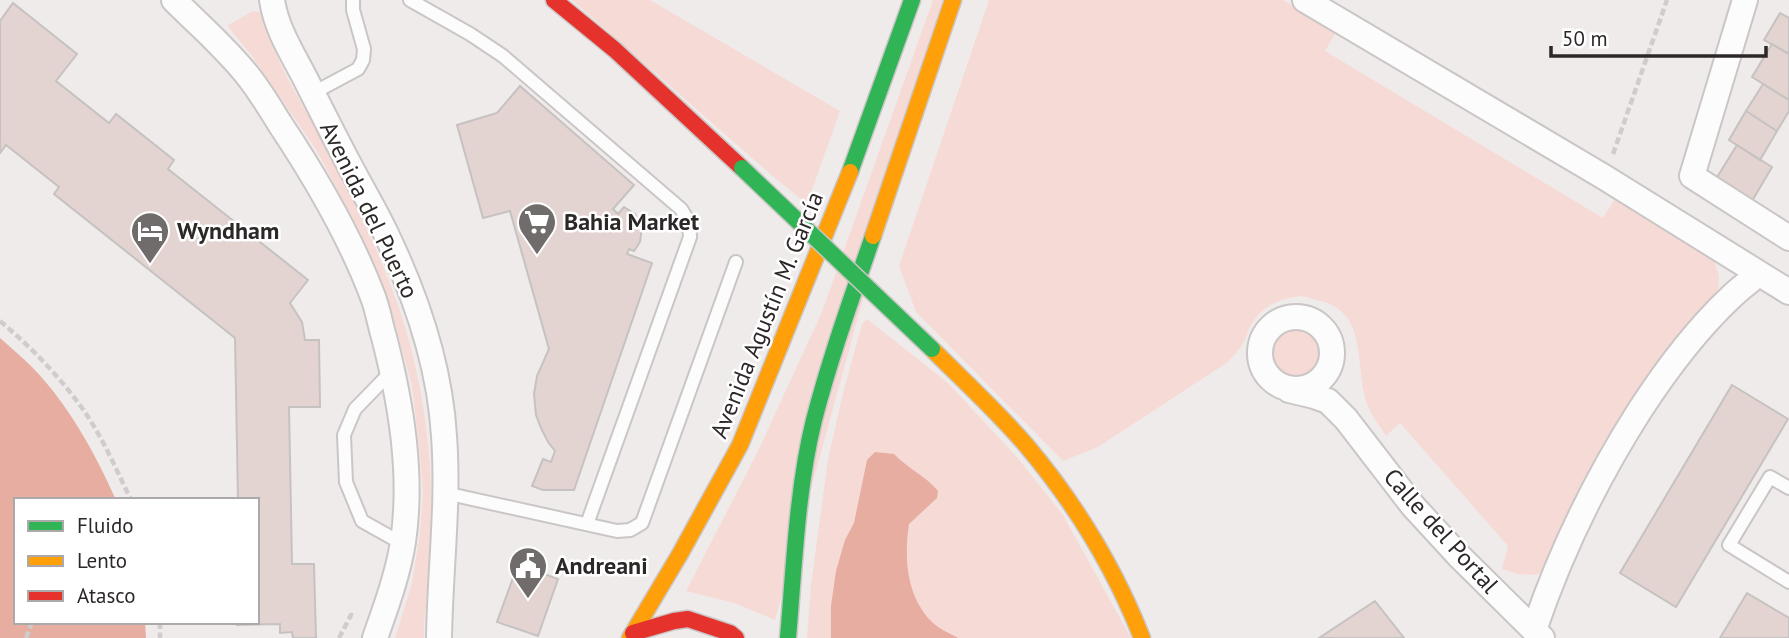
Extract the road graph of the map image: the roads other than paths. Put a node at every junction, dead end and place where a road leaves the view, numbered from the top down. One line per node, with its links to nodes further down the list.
1 (174, 0): 16 (street, Avenida del Puerto)
2 (272, 0): 10 (street, Avenida del Puerto)
3 (353, 0): 10 (lane)
4 (410, 0): 21 (lane)
5 (554, 0): 30 (main road, bridge)
6 (912, 0): 25 (main road, Avenida Agustín M. García)
7 (953, 0): 29 (main road)
8 (1305, 0): 13 (street)
9 (1745, 0): 11 (street)
10 (313, 93): 20 (street, Avenida del Puerto)
11 (1789, 238)
12 (736, 262): 21 (lane)
13 (1758, 274): 14 (street); 24 (street)
14 (1789, 292)
15 (1332, 361): 17 (street); 17 (street); 18 (street)
16 (393, 370): 22 (street, Avenida del Puerto); 22 (lane)
17 (1289, 390): 18 (street)
18 (1346, 419): 24 (street, Calle del Portal)
19 (1789, 488): 23 (lane)
20 (445, 493): 21 (lane); 27 (street, Avenida del Puerto)
21 (587, 524)
22 (403, 544): 26 (street, Avenida del Puerto)
23 (1789, 582)
24 (1538, 634)
25 (631, 636): 28 (main road)
26 (374, 638)
27 (439, 638)
28 (736, 638)
29 (789, 638)
30 (1142, 638)

